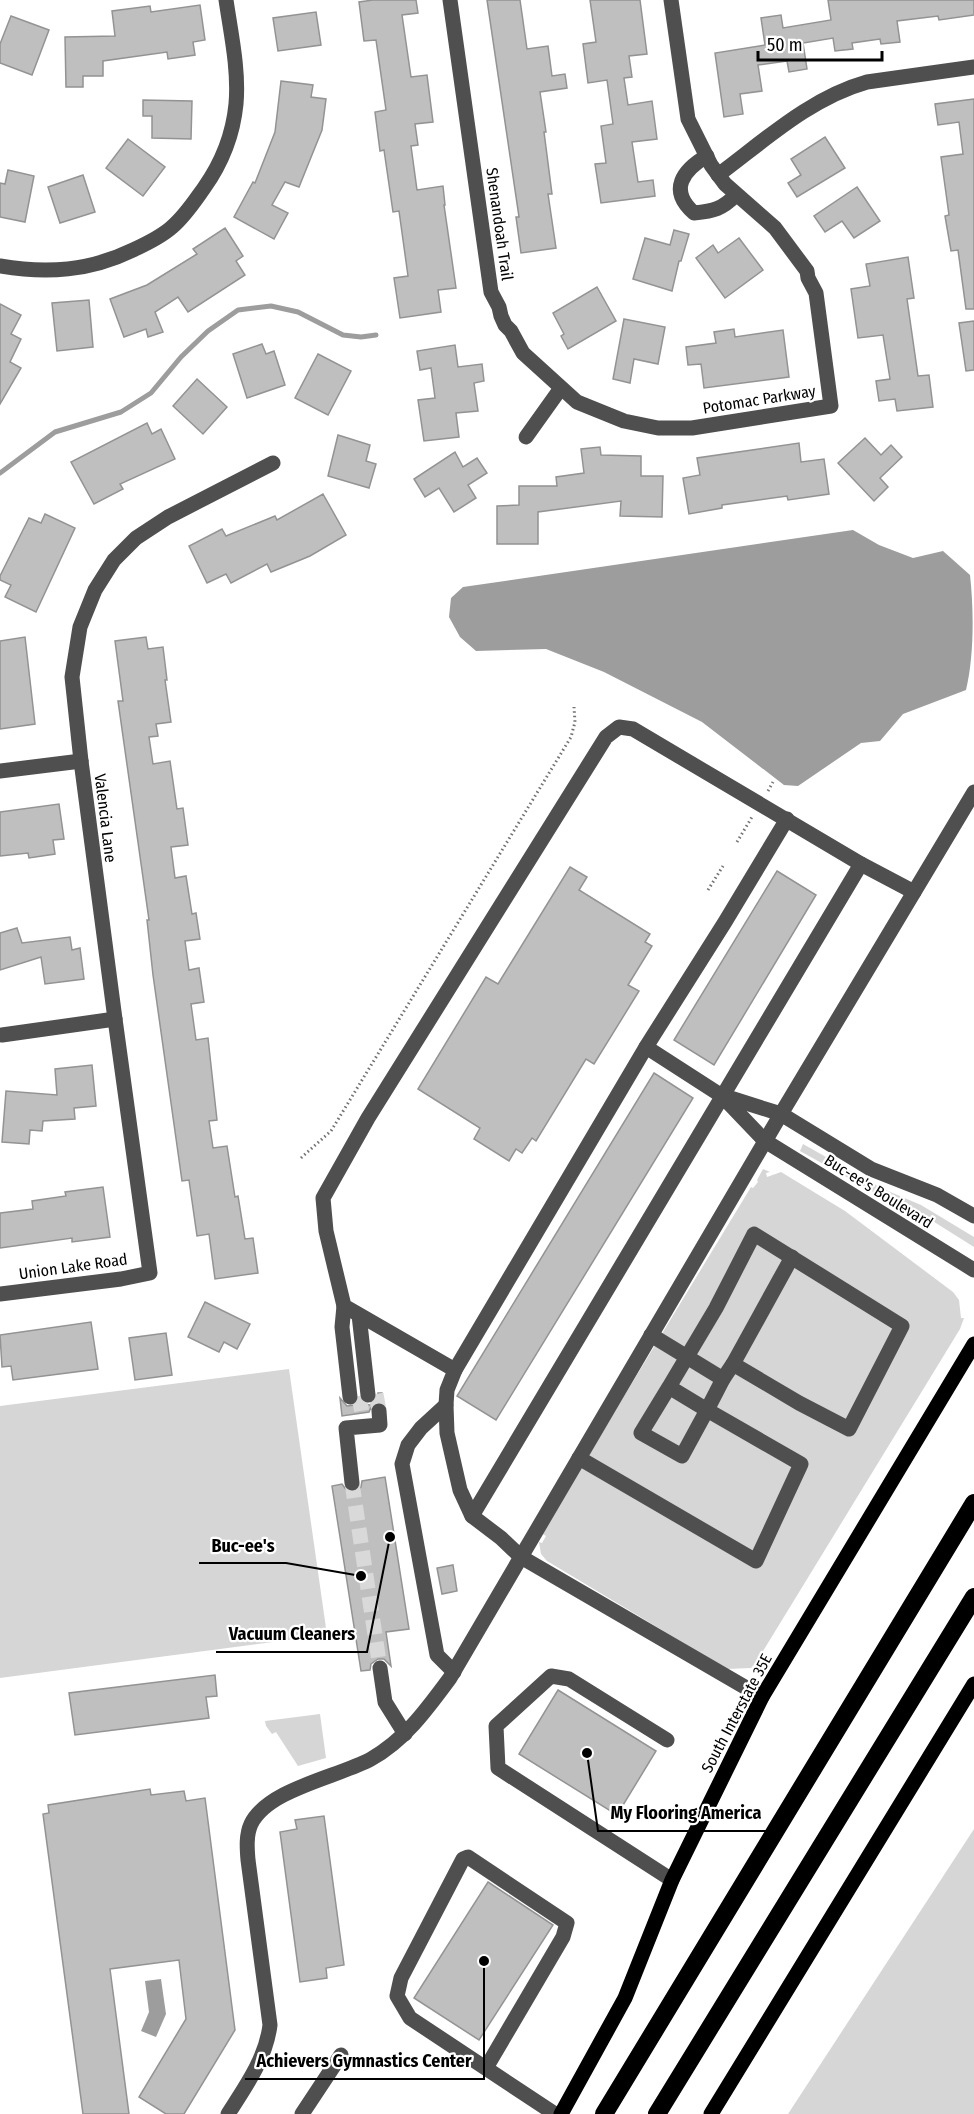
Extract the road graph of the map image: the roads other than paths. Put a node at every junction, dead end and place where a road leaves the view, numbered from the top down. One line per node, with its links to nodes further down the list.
1 (226, 0): 8 (street)
2 (450, 0): 9 (street, Shenandoah Trail)
3 (671, 0): 5 (street, Potomac Parkway)
4 (974, 67): 6 (street)
5 (707, 156): 6 (street, Potomac Parkway); 7 (street)
6 (718, 176): 7 (street, Potomac Parkway)
7 (736, 195): 10 (street, Potomac Parkway)
8 (0, 266)
9 (561, 388): 10 (street, Shenandoah Trail); 11 (street)
10 (597, 409)
11 (526, 437)
12 (273, 463): 13 (street, Valencia Lane)
13 (81, 761): 14 (street); 19 (street, Valencia Lane)
14 (0, 771)
15 (974, 792): 18 (street)
16 (787, 819): 17 (street); 21 (street); 30 (street)
17 (861, 864): 18 (street); 22 (street)
18 (914, 892): 23 (street)
19 (114, 1019): 20 (street); 28 (street, Valencia Lane)
20 (2, 1035)
21 (646, 1047): 22 (street); 36 (street)
22 (722, 1096): 23 (street, Buc-ee's Boulevard); 24 (street, Buc-ee's Boulevard); 45 (street)
23 (781, 1114): 24 (street); 25 (street, Buc-ee's Boulevard)
24 (765, 1141): 27 (street, Buc-ee's Boulevard); 31 (street)
25 (974, 1216)
26 (792, 1257): 33 (street); 35 (street); 35 (street)
27 (974, 1270)
28 (150, 1273): 29 (street, Union Lake Road)
29 (0, 1294)
30 (355, 1313): 30 (street); 36 (street)
31 (651, 1335): 33 (street); 42 (street)
32 (974, 1344): 34 (main road, South Interstate 35E)
33 (687, 1356): 37 (street); 38 (street)
34 (967, 1363): 51 (main road, South Interstate 35E)
35 (734, 1364): 37 (street)
36 (455, 1370): 39 (street)
37 (723, 1379): 40 (street)
38 (669, 1387): 40 (street); 40 (street)
39 (446, 1405): 45 (street); 49 (street)
40 (707, 1410): 42 (street)
41 (364, 1419): 43 (street)
42 (579, 1458): 46 (street)
43 (352, 1482)
44 (974, 1503): 61 (highway)
45 (472, 1516): 46 (street)
46 (521, 1557): 49 (street); 51 (street)
47 (974, 1597): 62 (highway)
48 (380, 1668): 52 (street)
49 (454, 1672): 52 (street)
50 (974, 1684): 63 (main road)
51 (762, 1697): 54 (main road, South Interstate 35E)
52 (405, 1734): 57 (street)
53 (667, 1740): 54 (street)
54 (672, 1880): 60 (main road, South Interstate 35E)
55 (341, 2055): 58 (street)
56 (486, 2068): 56 (street); 59 (street)
57 (228, 2114)
58 (302, 2114)
59 (555, 2114)
60 (561, 2114)
61 (604, 2114)
62 (657, 2114)
63 (711, 2114)

